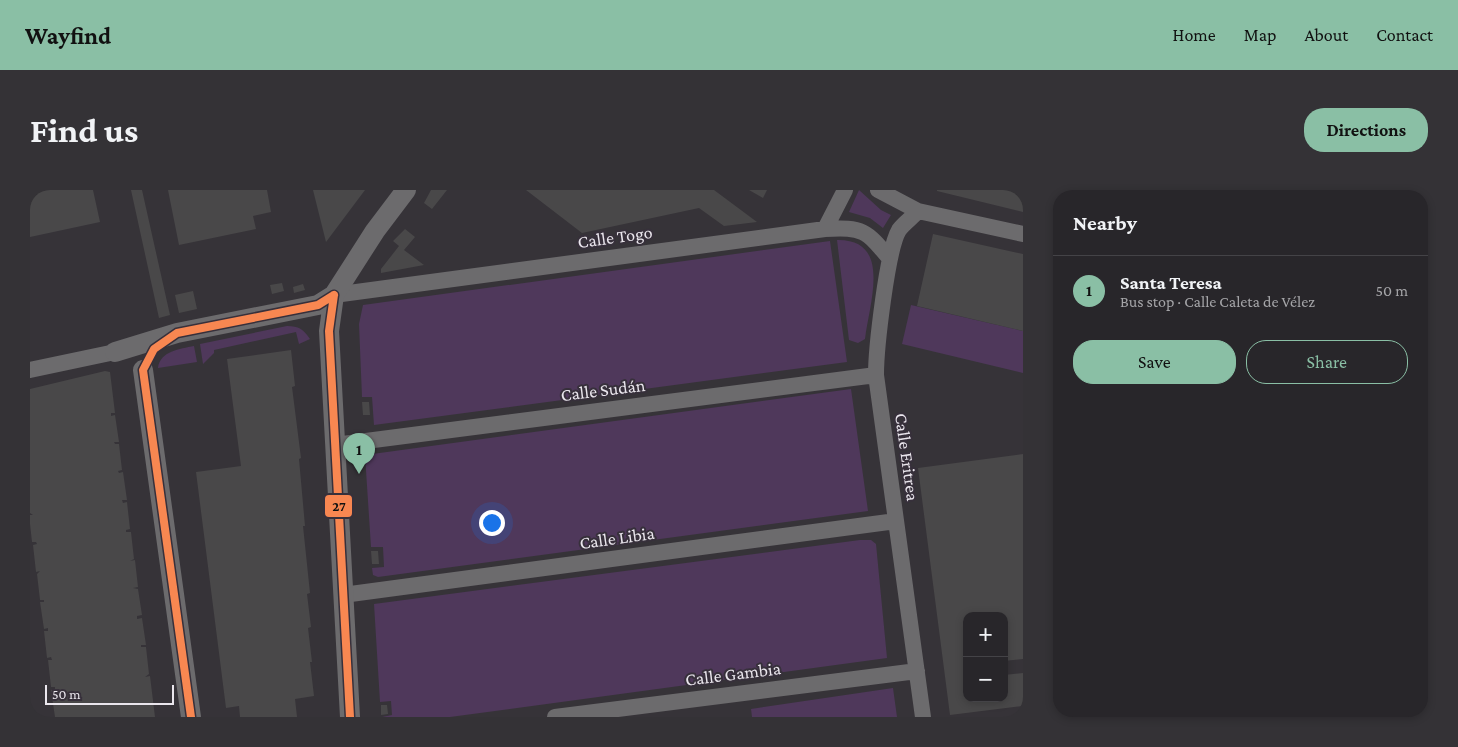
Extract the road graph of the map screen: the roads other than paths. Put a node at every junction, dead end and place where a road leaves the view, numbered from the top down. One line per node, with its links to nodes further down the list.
1 (406, 190): 8 (street)
2 (845, 190): 5 (street)
3 (878, 190): 4 (street)
4 (918, 211): 6 (street); 7 (street, Calle Eritrea)
5 (824, 229): 7 (street, Calle Togo); 8 (street, Calle Togo)
6 (1023, 234)
7 (890, 259): 13 (street, Calle Eritrea)
8 (334, 295): 9 (street); 14 (street)
9 (177, 333): 10 (street); 12 (street)
10 (115, 352): 11 (street); 12 (street)
11 (30, 370)
12 (143, 370): 18 (street)
13 (876, 375): 14 (street, Calle Sudán); 15 (street, Calle Eritrea)
14 (335, 445): 16 (street)
15 (896, 521): 16 (street, Calle Libia); 17 (street, Calle Eritrea)
16 (343, 596): 19 (street)
17 (917, 671): 20 (street, Calle Gambia); 21 (street, Calle Eritrea)
18 (191, 717)
19 (350, 717)
20 (555, 717)
21 (923, 717)

